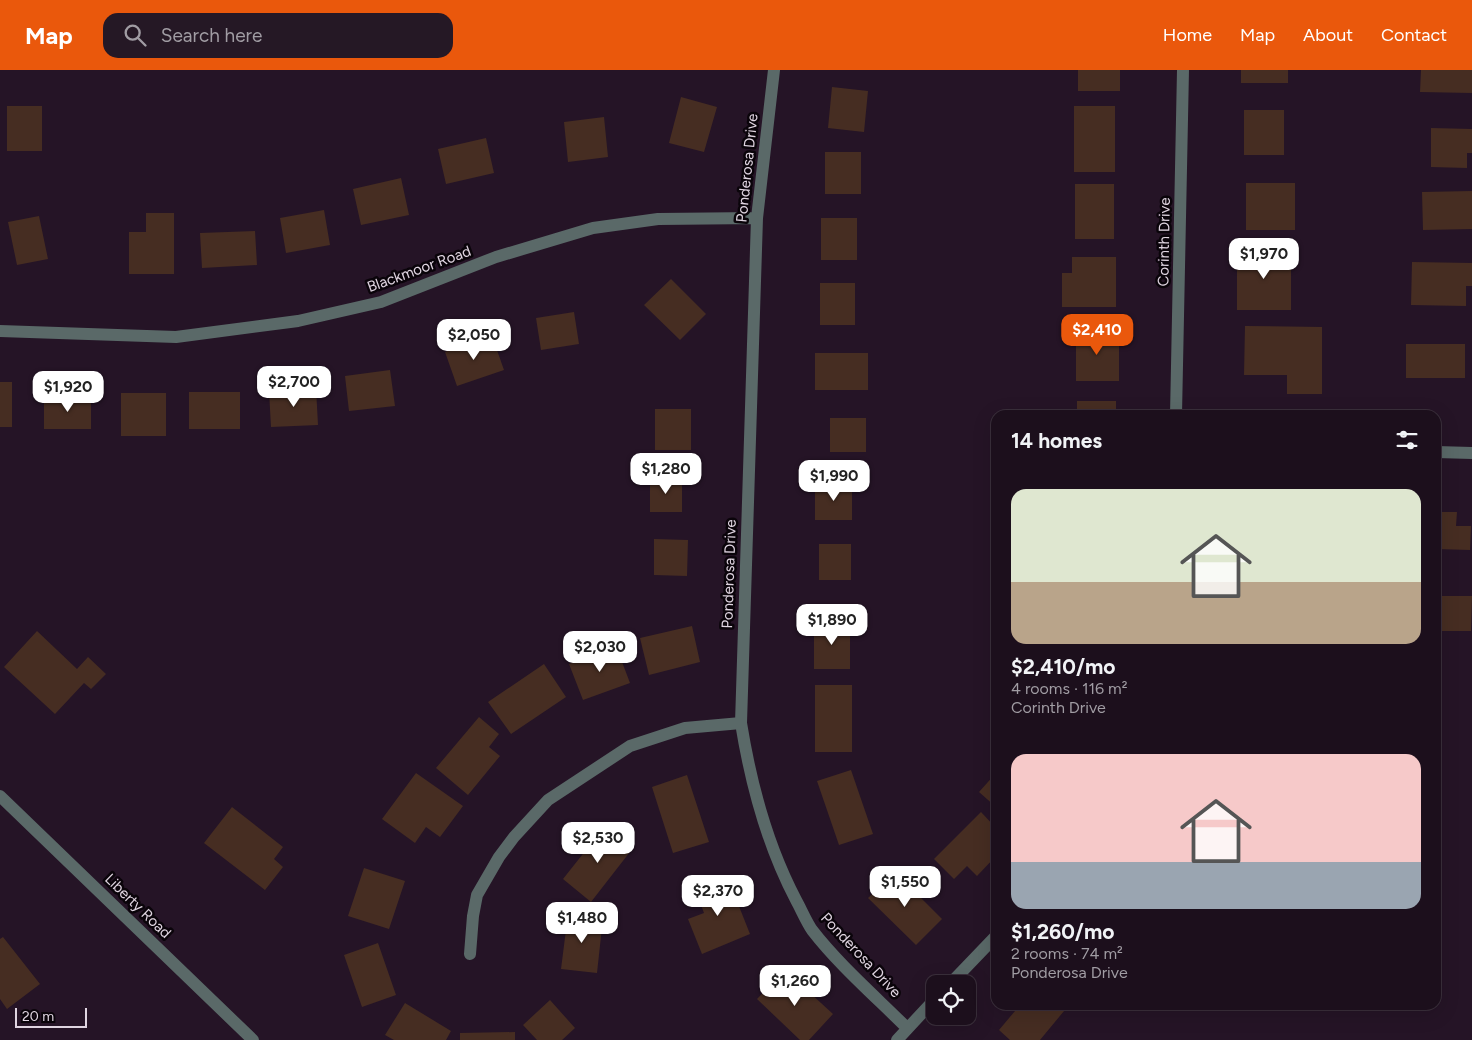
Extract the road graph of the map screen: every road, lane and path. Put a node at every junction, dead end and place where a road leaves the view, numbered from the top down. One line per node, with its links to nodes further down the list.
1 (774, 70): 3 (street, Ponderosa Drive)
2 (1183, 70): 5 (street, Corinth Drive)
3 (756, 218): 4 (street, Blackmoor Road); 8 (street, Ponderosa Drive)
4 (0, 332)
5 (1176, 410)
6 (1441, 452): 7 (street)
7 (1472, 453)
8 (741, 723): 11 (street); 14 (street, Ponderosa Drive)
9 (0, 796): 15 (street, Liberty Road)
10 (991, 941): 12 (street)
11 (470, 954)
12 (959, 975)
13 (926, 1008): 14 (street)
14 (907, 1028): 16 (street)
15 (254, 1040)
16 (897, 1040)

